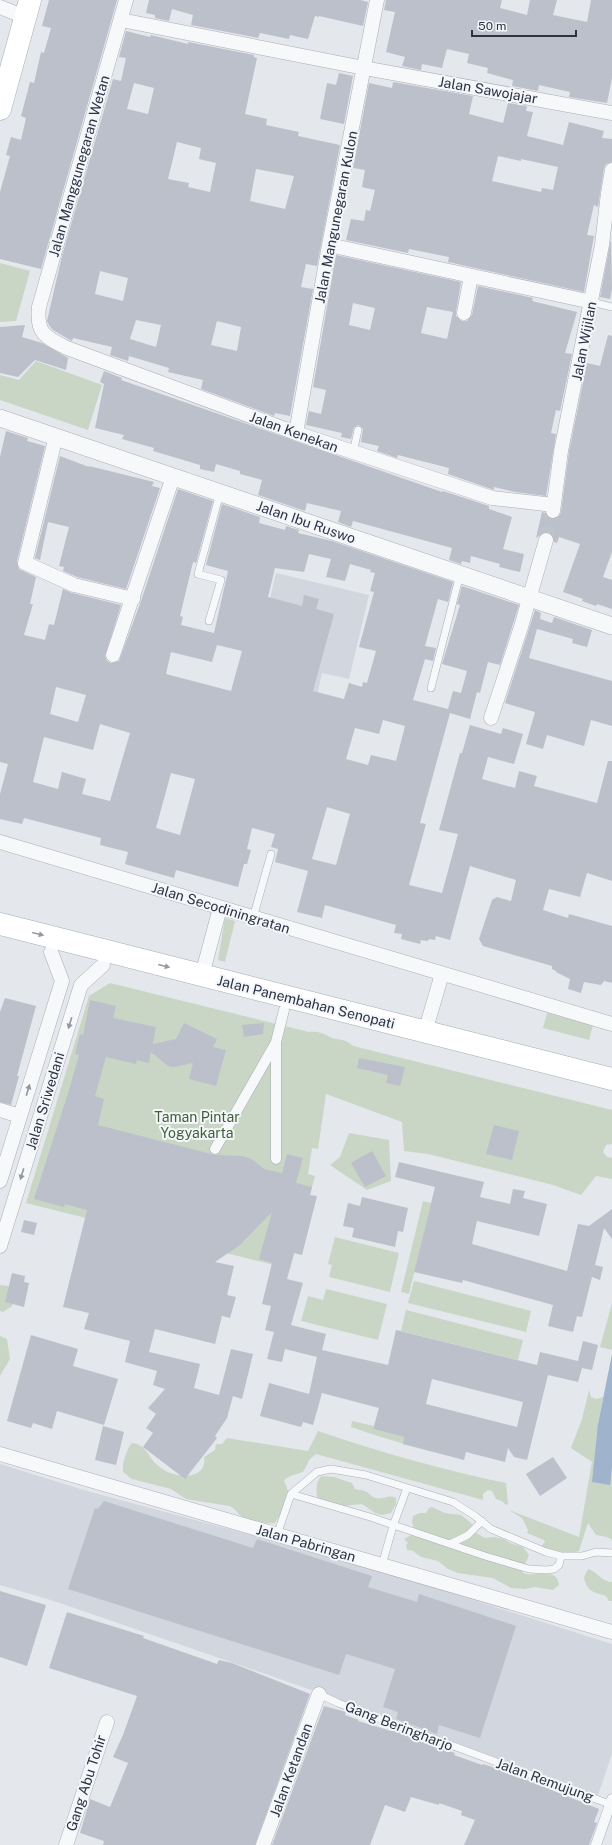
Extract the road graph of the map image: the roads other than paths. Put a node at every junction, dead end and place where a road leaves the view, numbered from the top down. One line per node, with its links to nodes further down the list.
1 (126, 0): 5 (street, Jalan Manggunegaran Wetan)
2 (377, 0): 6 (street, Jalan Mangunegaran Kulon)
3 (0, 7): 4 (street)
4 (27, 8): 7 (main road)
5 (121, 20): 6 (street, Jalan Sawojajar); 15 (street, Jalan Manggunegaran Wetan)
6 (364, 68): 8 (street, Jalan Sawojajar); 10 (street, Jalan Mangunegaran Kulon)
7 (0, 109)
8 (612, 113)
9 (612, 170): 12 (street, Jalan Wijilan)
10 (329, 245): 11 (street); 18 (street, Jalan Mangunegaran Kulon)
11 (471, 276): 12 (street); 14 (street)
12 (592, 302): 13 (lane); 23 (street, Jalan Wijilan)
13 (612, 306)
14 (464, 313)
15 (42, 332): 18 (street, Jalan Kenekan)
16 (0, 418): 19 (street, Jalan Ibu Ruswo)
17 (358, 430): 20 (lane)
18 (296, 433): 20 (street, Jalan Kenekan)
19 (56, 436): 21 (street, Jalan Ibu Ruswo); 27 (street)
20 (353, 453): 23 (street, Jalan Kenekan)
21 (173, 477): 22 (street, Jalan Ibu Ruswo); 27 (street)
22 (220, 492): 25 (street, Jalan Ibu Ruswo); 28 (lane)
23 (554, 508)
24 (546, 540): 26 (street)
25 (460, 574): 26 (street, Jalan Ibu Ruswo); 31 (lane)
26 (529, 598): 29 (street, Jalan Ibu Ruswo); 32 (street)
27 (133, 599): 30 (street)
28 (209, 621)
29 (612, 626)
30 (113, 655)
31 (431, 688)
32 (491, 718)
33 (0, 842): 35 (street, Jalan Secodiningratan)
34 (271, 854): 36 (lane)
35 (220, 908): 36 (street, Jalan Secodiningratan); 42 (street)
36 (253, 918): 41 (street, Jalan Secodiningratan)
37 (0, 924): 42 (main road, Jalan Panembahan Senopati, one-way to 42)
38 (0, 939): 39 (main road, Jalan Panembahan Senopati)
39 (51, 952): 40 (main road, Jalan Panembahan Senopati); 43 (street)
40 (103, 965): 44 (street, Jalan Sriwedani); 45 (main road, Jalan Panembahan Senopati)
41 (442, 974): 46 (street, Jalan Secodiningratan); 47 (street)
42 (202, 975): 47 (main road, Jalan Panembahan Senopati)
43 (62, 980): 44 (street); 52 (street, Jalan Sriwedani, one-way to 43)
44 (81, 986): 56 (street, Jalan Sriwedani, one-way to 56)
45 (284, 1010): 48 (street); 50 (main road, Jalan Panembahan Senopati)
46 (612, 1024)
47 (425, 1032): 49 (main road, Jalan Panembahan Senopati)
48 (276, 1042): 53 (street); 54 (street)
49 (612, 1079)
50 (612, 1092)
51 (0, 1110): 52 (street)
52 (20, 1116): 55 (street, Jalan Sriwedani)
53 (215, 1149)
54 (276, 1159)
55 (0, 1181)
56 (6, 1205): 57 (street, Jalan Sriwedani)
57 (0, 1246)
58 (0, 1454): 63 (street, Jalan Pabringan)
59 (407, 1488): 60 (lane); 61 (lane); 62 (lane)
60 (291, 1494): 62 (lane); 63 (lane)
61 (482, 1521): 64 (lane); 66 (lane)
62 (394, 1526): 64 (lane); 67 (lane)
63 (277, 1535): 67 (street, Jalan Pabringan)
64 (450, 1544): 66 (lane)
65 (612, 1553): 66 (lane)
66 (561, 1556)
67 (382, 1566): 68 (street, Jalan Pabringan)
68 (612, 1632)
69 (319, 1694): 71 (lane, Gang Beringharjo); 74 (street, Jalan Ketandan)
70 (107, 1722): 73 (street, Gang Abu Tohir)
71 (479, 1755): 72 (lane, Jalan Remujung)
72 (611, 1803): 75 (street)
73 (66, 1845)
74 (263, 1845)
75 (596, 1845)

